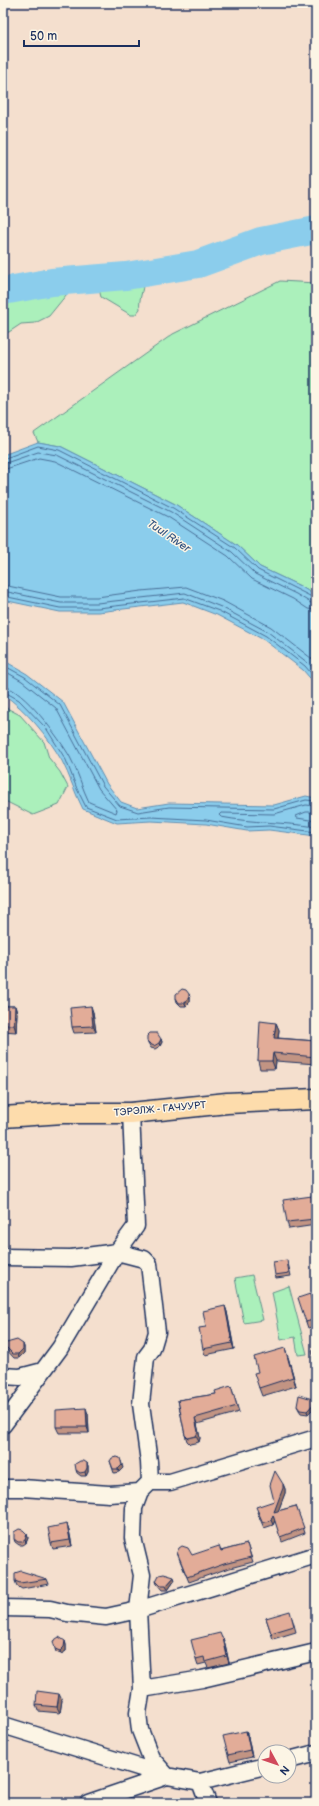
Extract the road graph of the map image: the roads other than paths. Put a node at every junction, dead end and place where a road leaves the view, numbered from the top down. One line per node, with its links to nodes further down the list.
1 (316, 1099): 2 (main road, ТЭРЭЛЖ - ГАЧУУРТ)
2 (131, 1113): 3 (main road, ТЭРЭЛЖ - ГАЧУУРТ); 4 (street)
3 (3, 1117)
4 (117, 1252): 5 (street); 6 (street); 10 (street)
5 (3, 1257)
6 (43, 1371): 7 (street); 8 (street)
7 (3, 1376)
8 (3, 1425)
9 (316, 1438): 10 (street)
10 (145, 1487): 11 (street); 14 (street)
11 (3, 1488)
12 (316, 1555): 14 (street)
13 (3, 1608): 14 (street)
14 (138, 1610): 16 (street)
15 (316, 1652): 16 (street)
16 (142, 1689): 21 (street)
17 (3, 1725): 21 (street)
18 (316, 1754): 19 (street)
19 (297, 1758)
20 (257, 1768): 22 (street)
21 (167, 1776): 22 (street); 23 (street)
22 (200, 1782): 24 (street)
23 (88, 1803)
24 (208, 1803)

